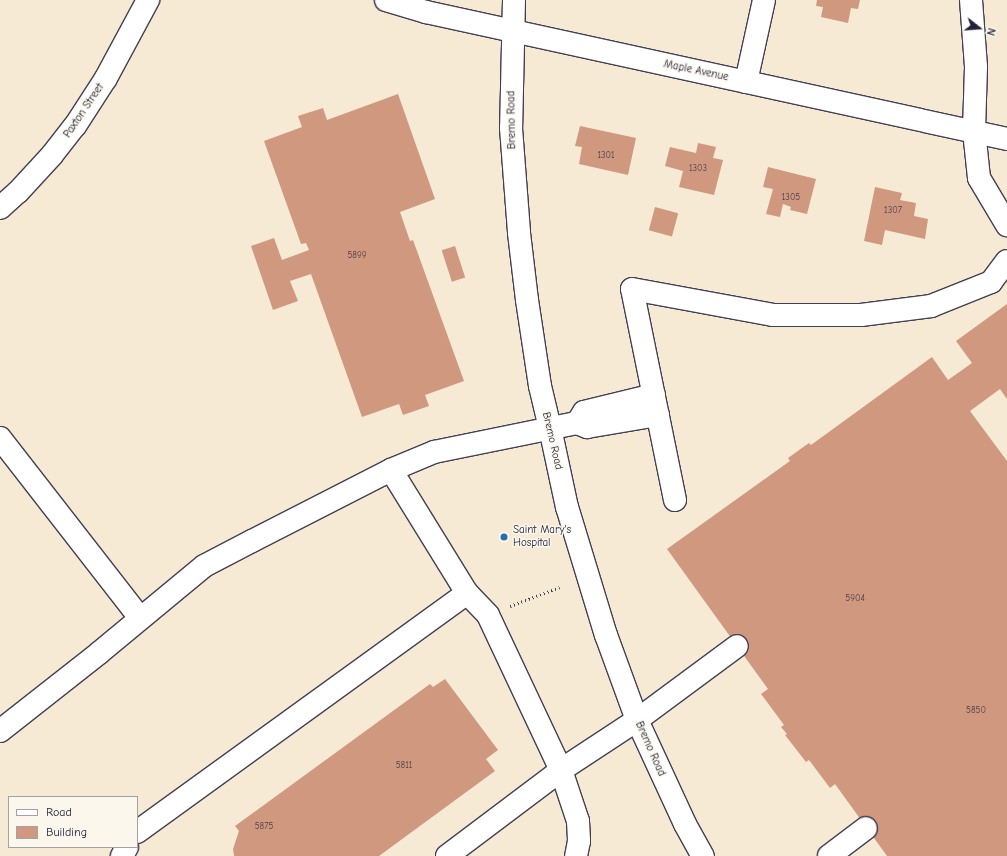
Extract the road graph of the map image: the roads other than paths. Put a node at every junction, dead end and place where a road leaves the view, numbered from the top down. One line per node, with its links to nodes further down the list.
1 (148, 0): 10 (street, Paxton Street)
2 (386, 0): 6 (street, Maple Avenue)
3 (514, 0): 6 (street, Bremo Road)
4 (764, 0): 7 (street)
5 (971, 0): 8 (street)
6 (512, 31): 7 (street, Maple Avenue); 14 (street, Bremo Road)
7 (746, 82): 8 (street, Maple Avenue)
8 (974, 131): 9 (street, Maple Avenue); 11 (street)
9 (1007, 139)
10 (0, 208)
11 (1007, 225)
12 (1007, 261): 13 (street)
13 (656, 405): 14 (street); 17 (street)
14 (550, 428): 16 (street); 21 (street, Bremo Road)
15 (0, 438): 19 (street)
16 (391, 470): 18 (street); 19 (street)
17 (675, 500)
18 (467, 593): 23 (street); 25 (street)
19 (140, 618): 22 (street)
20 (737, 646): 21 (street)
21 (637, 720): 23 (street); 28 (street, Bremo Road)
22 (0, 731)
23 (561, 770): 26 (street); 27 (street)
24 (866, 828): 29 (street)
25 (138, 831)
26 (447, 856)
27 (576, 856)
28 (703, 856)
29 (829, 856)

